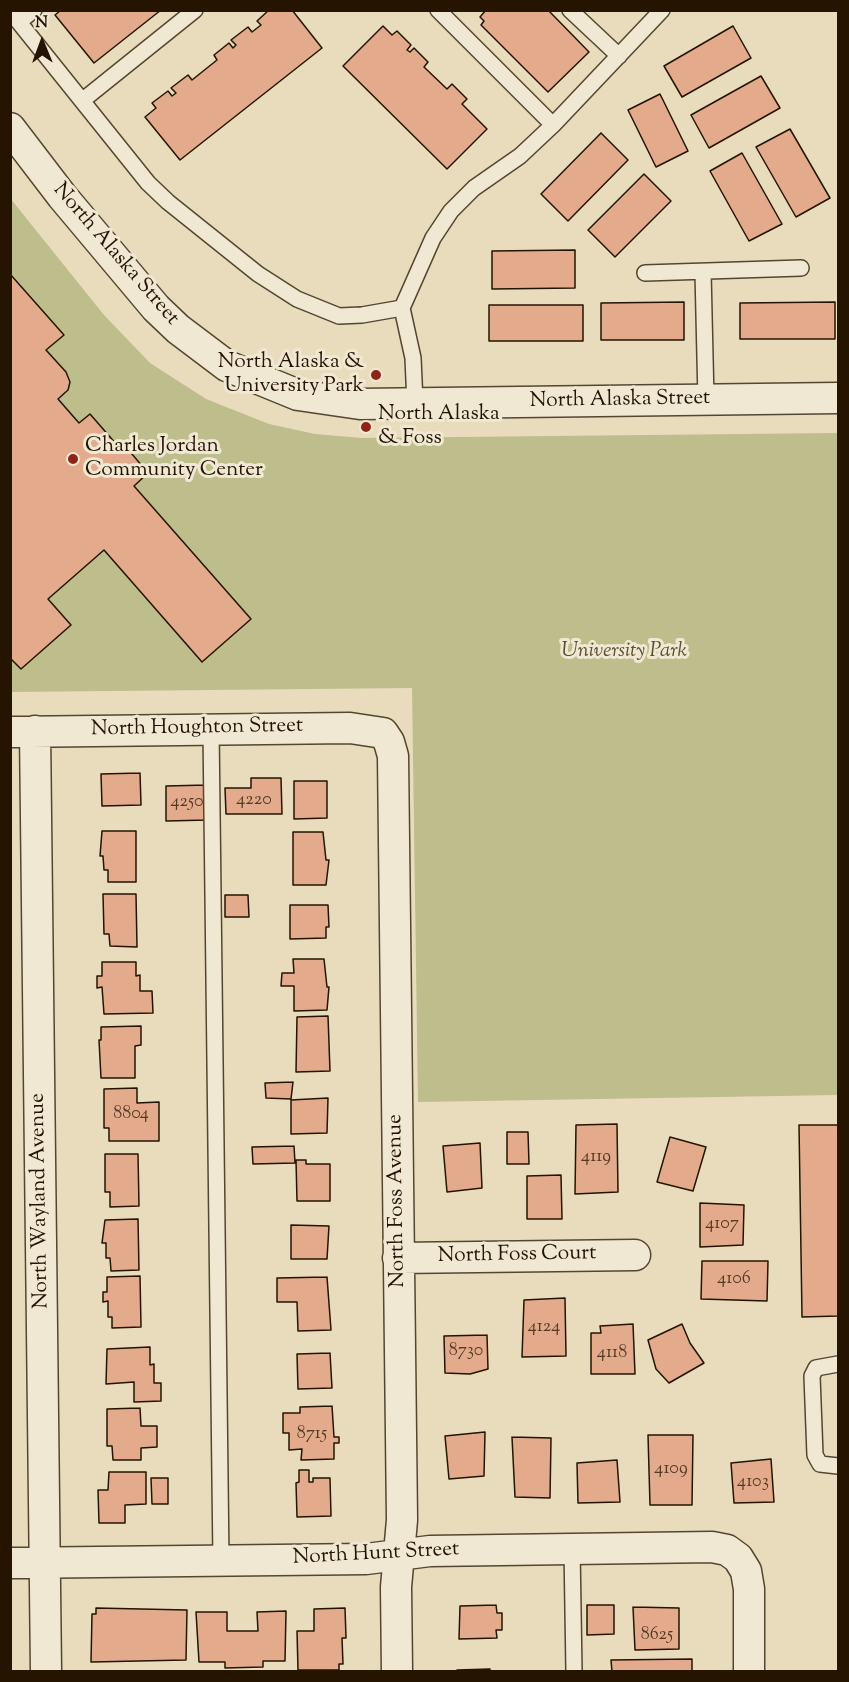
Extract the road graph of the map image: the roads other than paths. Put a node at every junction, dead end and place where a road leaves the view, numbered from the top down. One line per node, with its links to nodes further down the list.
1 (34, 10): 6 (lane)
2 (195, 10): 8 (lane)
3 (438, 10): 9 (lane)
4 (570, 10): 7 (lane)
5 (662, 10): 7 (lane)
6 (15, 17): 8 (lane)
7 (619, 56): 9 (lane)
8 (83, 100): 14 (lane)
9 (553, 125): 14 (lane)
10 (10, 128): 17 (street, North Alaska Street)
11 (801, 268): 12 (lane)
12 (703, 272): 13 (lane); 16 (lane)
13 (645, 273)
14 (402, 308): 17 (lane)
15 (838, 398): 16 (street, North Alaska Street)
16 (706, 400): 17 (street, North Alaska Street)
17 (415, 403)
18 (211, 729): 19 (street, North Houghton Street); 20 (street, North Houghton Street); 27 (lane)
19 (22, 731): 29 (street, North Wayland Avenue)
20 (383, 733): 22 (street, North Foss Avenue)
21 (635, 1255): 22 (street, North Foss Court)
22 (398, 1258): 26 (street, North Foss Avenue)
23 (838, 1364): 24 (lane)
24 (838, 1466)
25 (572, 1548): 26 (street, North Hunt Street); 32 (lane); 33 (street, North Hunt Street)
26 (399, 1555): 27 (street, North Hunt Street); 31 (street, North Foss Avenue)
27 (221, 1561): 29 (street, North Hunt Street)
28 (10, 1563): 29 (street, North Hunt Street)
29 (45, 1563): 30 (street, North Wayland Avenue)
30 (46, 1671)
31 (397, 1671)
32 (574, 1671)
33 (749, 1671)

